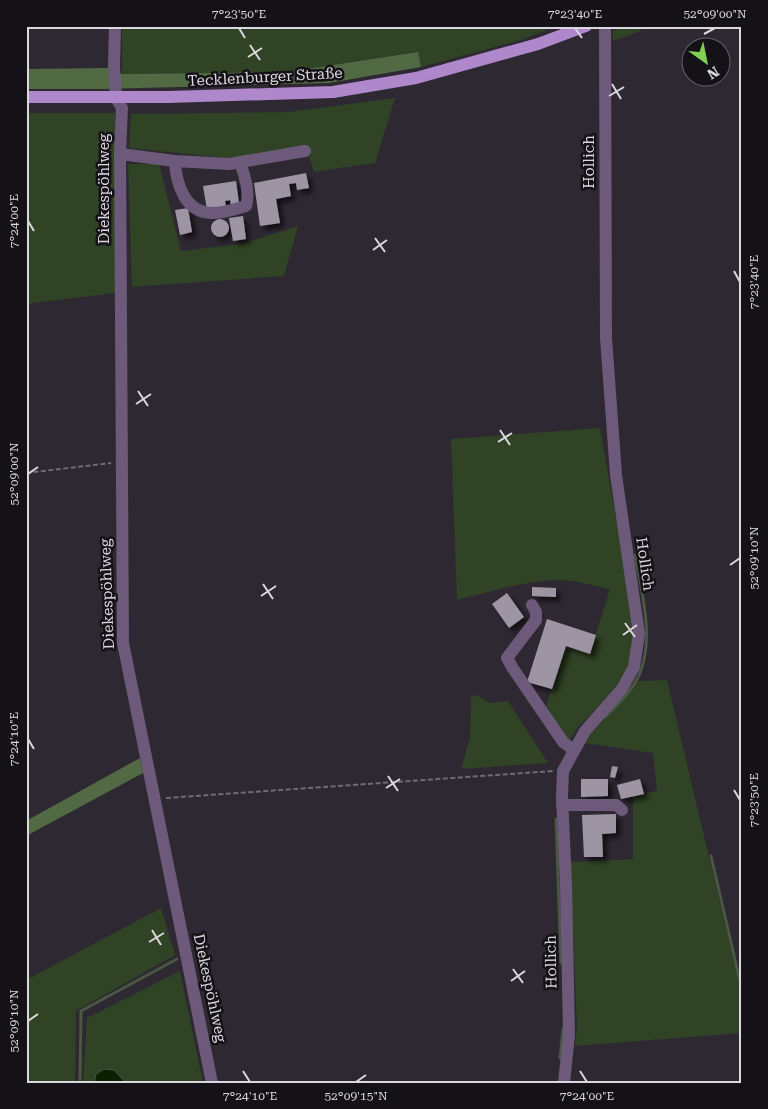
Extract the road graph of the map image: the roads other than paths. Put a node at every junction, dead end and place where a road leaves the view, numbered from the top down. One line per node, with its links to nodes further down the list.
1 (115, 26): 5 (street, Diekespöhlweg)
2 (586, 26): 5 (main road, Tecklenburger Straße)
3 (605, 26): 11 (street, Hollich)
4 (26, 97): 5 (main road, Tecklenburger Straße)
5 (116, 98): 7 (street, Diekespöhlweg)
6 (305, 151): 9 (street)
7 (120, 154): 8 (street); 14 (street, Diekespöhlweg)
8 (175, 162): 9 (street); 9 (street)
9 (240, 163)
10 (532, 605): 11 (street)
11 (574, 750): 12 (street, Hollich)
12 (562, 805): 13 (street); 15 (street, Hollich)
13 (622, 810)
14 (212, 1083)
15 (564, 1083)

